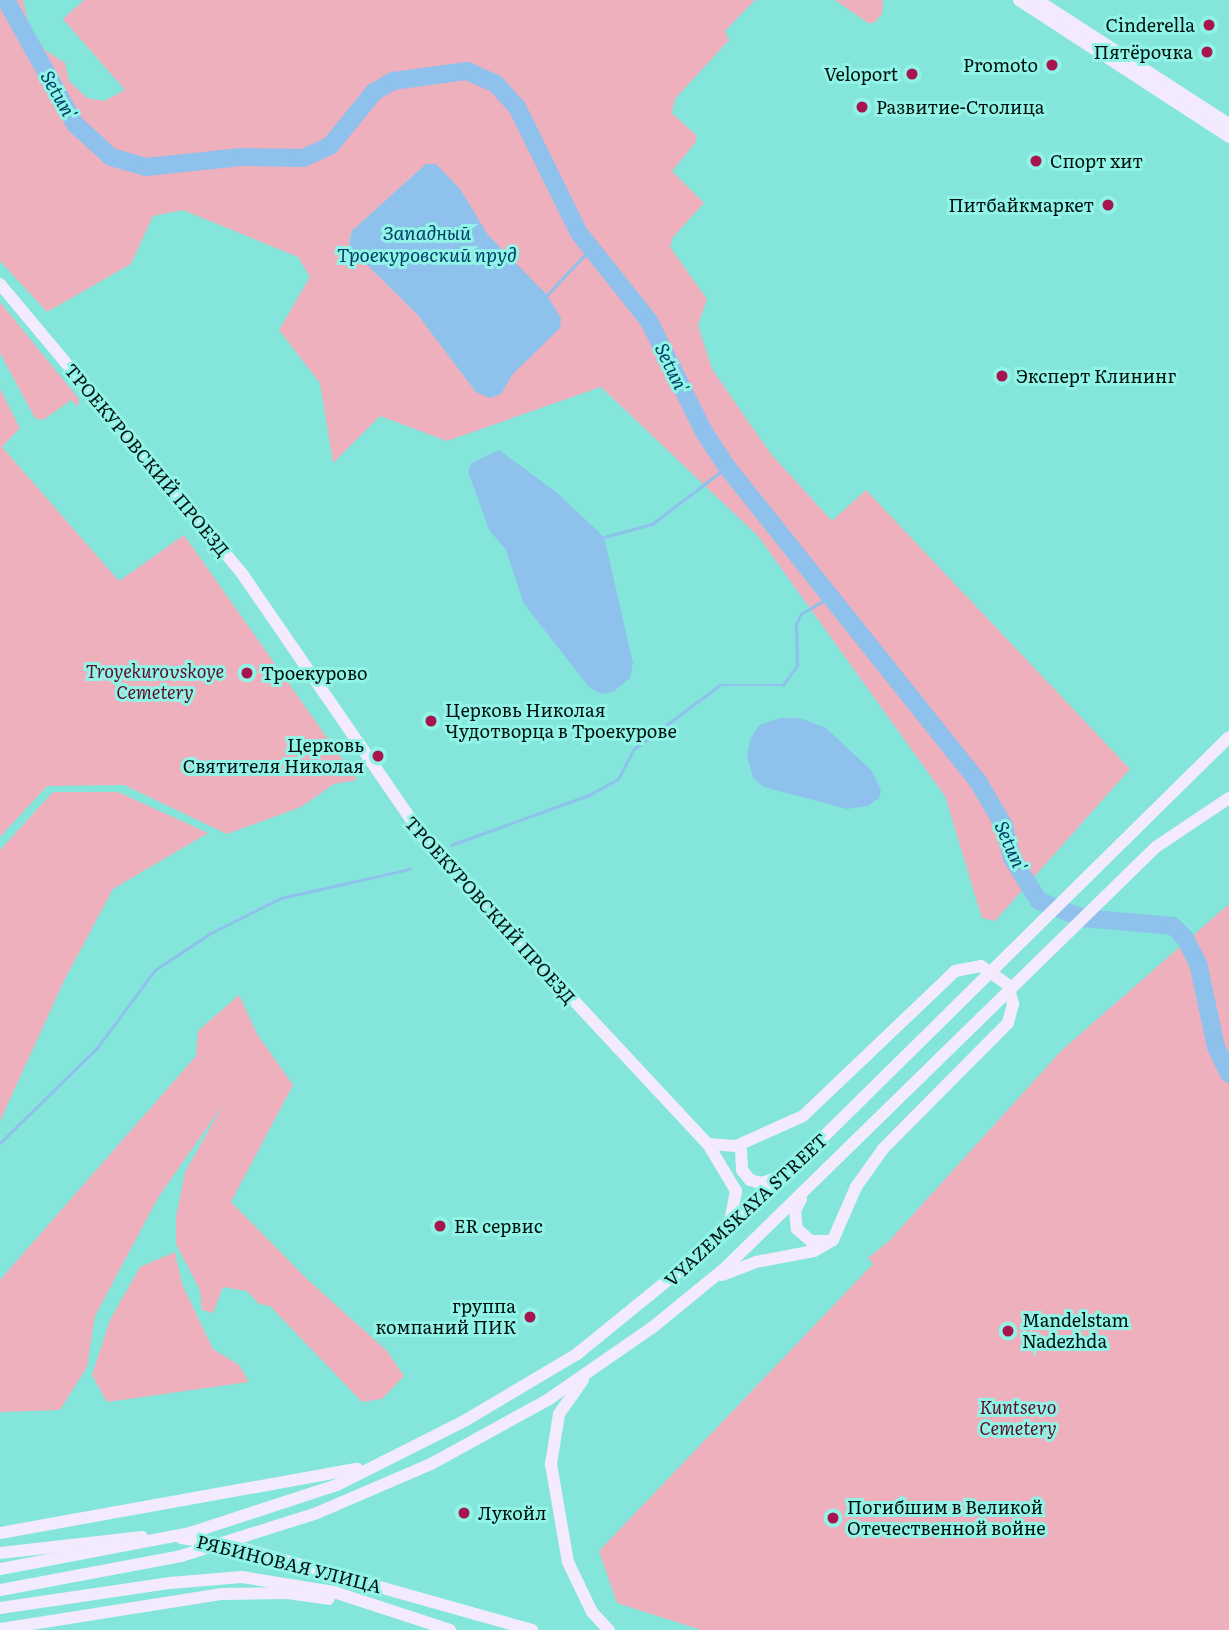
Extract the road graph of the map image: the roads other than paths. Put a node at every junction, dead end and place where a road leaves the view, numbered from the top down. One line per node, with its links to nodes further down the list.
1 (1020, 0): 3 (main road)
2 (1037, 0): 3 (main road)
3 (1227, 133)
4 (0, 284): 7 (main road, ТРОЕКУРОВСКИЙ ПРОЕЗД)
5 (1229, 737): 11 (main road, VYAZEMSKAYA STREET)
6 (1229, 798): 14 (main road, VYAZEMSKAYA STREET)
7 (693, 1128): 8 (main road); 9 (main road, ТРОЕКУРОВСКИЙ ПРОЕЗД)
8 (749, 1143): 9 (main road); 10 (main road); 12 (main road); 16 (main road)
9 (708, 1144): 10 (main road); 13 (main road, ТРОЕКУРОВСКИЙ ПРОЕЗД)
10 (736, 1169): 12 (main road); 13 (main road)
11 (788, 1174): 12 (main road); 15 (main road, VYAZEMSKAYA STREET)
12 (750, 1180)
13 (736, 1191): 15 (main road)
14 (805, 1192): 16 (main road); 17 (main road, VYAZEMSKAYA STREET)
15 (726, 1233): 19 (main road, VYAZEMSKAYA STREET)
16 (834, 1240): 17 (main road)
17 (709, 1281): 18 (main road, VYAZEMSKAYA STREET)
18 (598, 1364): 23 (main road, VYAZEMSKAYA STREET); 29 (main road)
19 (385, 1462): 20 (main road); 22 (main road, VYAZEMSKAYA STREET)
20 (0, 1533)
21 (0, 1553): 28 (main road, РЯБИНОВАЯ УЛИЦА)
22 (0, 1569)
23 (0, 1590)
24 (368, 1604): 25 (main road, РЯБИНОВАЯ УЛИЦА); 26 (main road); 27 (main road, РЯБИНОВАЯ УЛИЦА)
25 (0, 1608)
26 (0, 1629)
27 (450, 1630)
28 (532, 1630)
29 (609, 1630)

